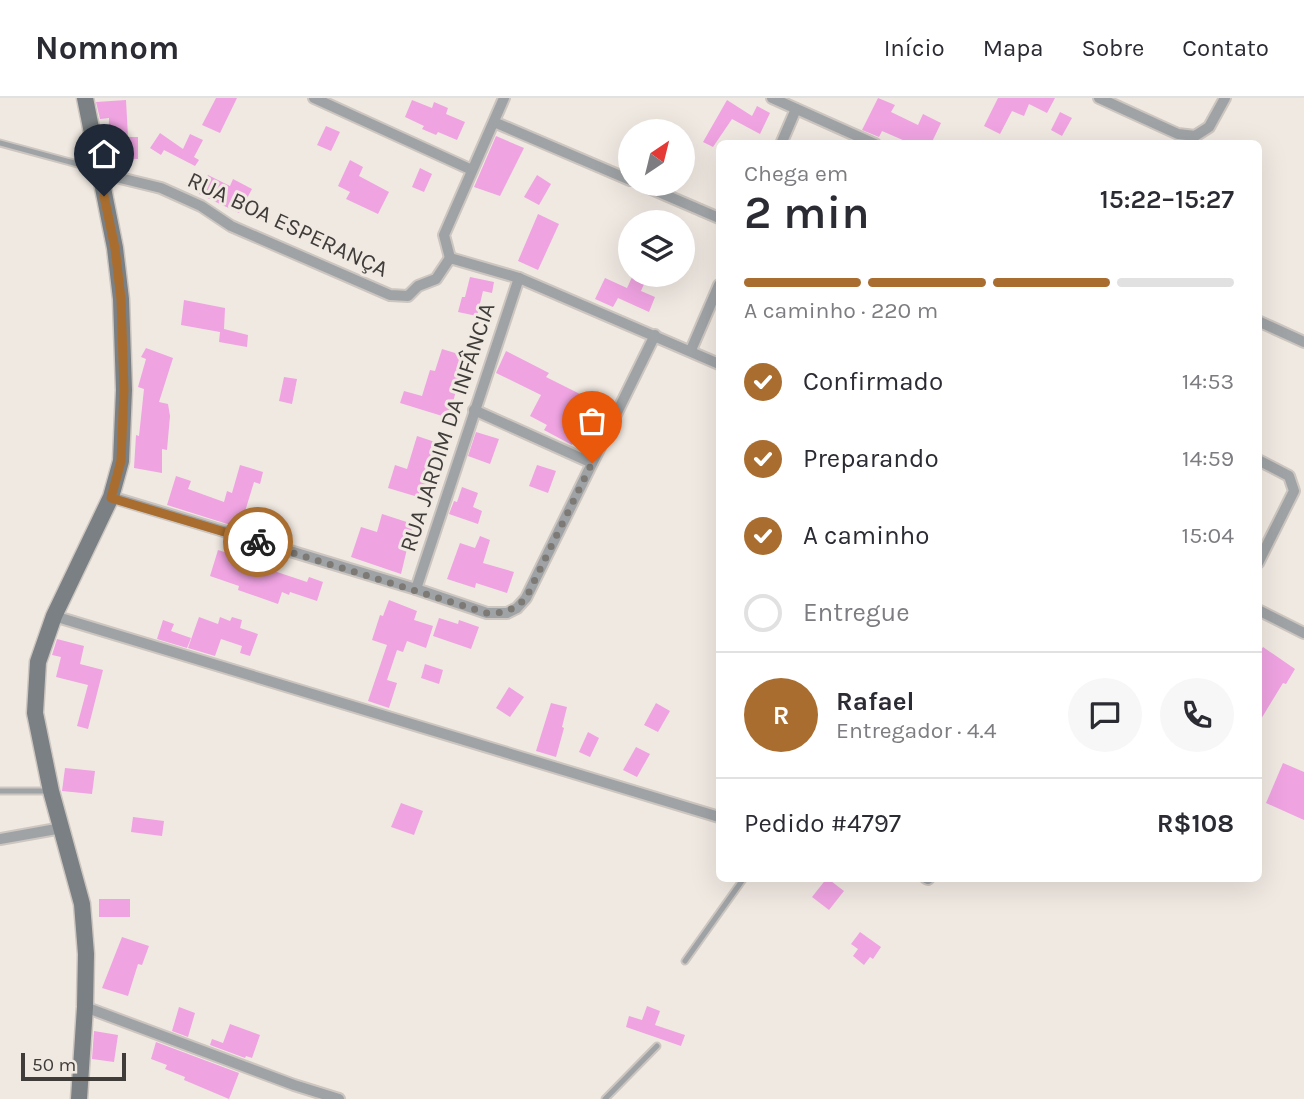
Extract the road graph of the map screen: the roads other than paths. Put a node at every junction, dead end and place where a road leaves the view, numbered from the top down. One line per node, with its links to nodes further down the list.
1 (85, 98): 12 (street)
2 (314, 98): 13 (street)
3 (504, 98): 8 (street)
4 (772, 98): 7 (street)
5 (1099, 98): 6 (street)
6 (1226, 98)
7 (796, 109): 9 (street); 10 (street)
8 (494, 122): 13 (street); 14 (street)
9 (782, 140)
10 (866, 140)
11 (0, 143): 12 (lane)
12 (99, 170): 17 (street, RUA BOA ESPERANÇA); 28 (street)
13 (472, 170): 17 (street)
14 (618, 175)
15 (668, 196): 16 (street)
16 (716, 217)
17 (450, 258): 18 (street)
18 (519, 278): 21 (street); 25 (street, RUA JARDIM DA INFÂNCIA)
19 (716, 292): 23 (street)
20 (1262, 323): 22 (street)
21 (655, 335): 23 (street); 27 (street)
22 (1304, 342)
23 (691, 350): 24 (street)
24 (716, 362)
25 (474, 410): 27 (street); 30 (street, RUA JARDIM DA INFÂNCIA)
26 (1262, 462): 29 (street)
27 (592, 463): 30 (street)
28 (111, 498): 30 (street); 32 (street)
29 (1262, 555)
30 (416, 589)
31 (1262, 612): 33 (street)
32 (54, 616): 35 (street); 36 (street)
33 (1304, 633)
34 (0, 791): 35 (lane)
35 (51, 792): 37 (street)
36 (716, 816)
37 (62, 828): 38 (street); 41 (street)
38 (0, 839)
39 (741, 882): 40 (lane)
40 (685, 961)
41 (85, 1007): 43 (street); 44 (street)
42 (657, 1046): 45 (lane)
43 (79, 1099)
44 (339, 1099)
45 (605, 1099)

